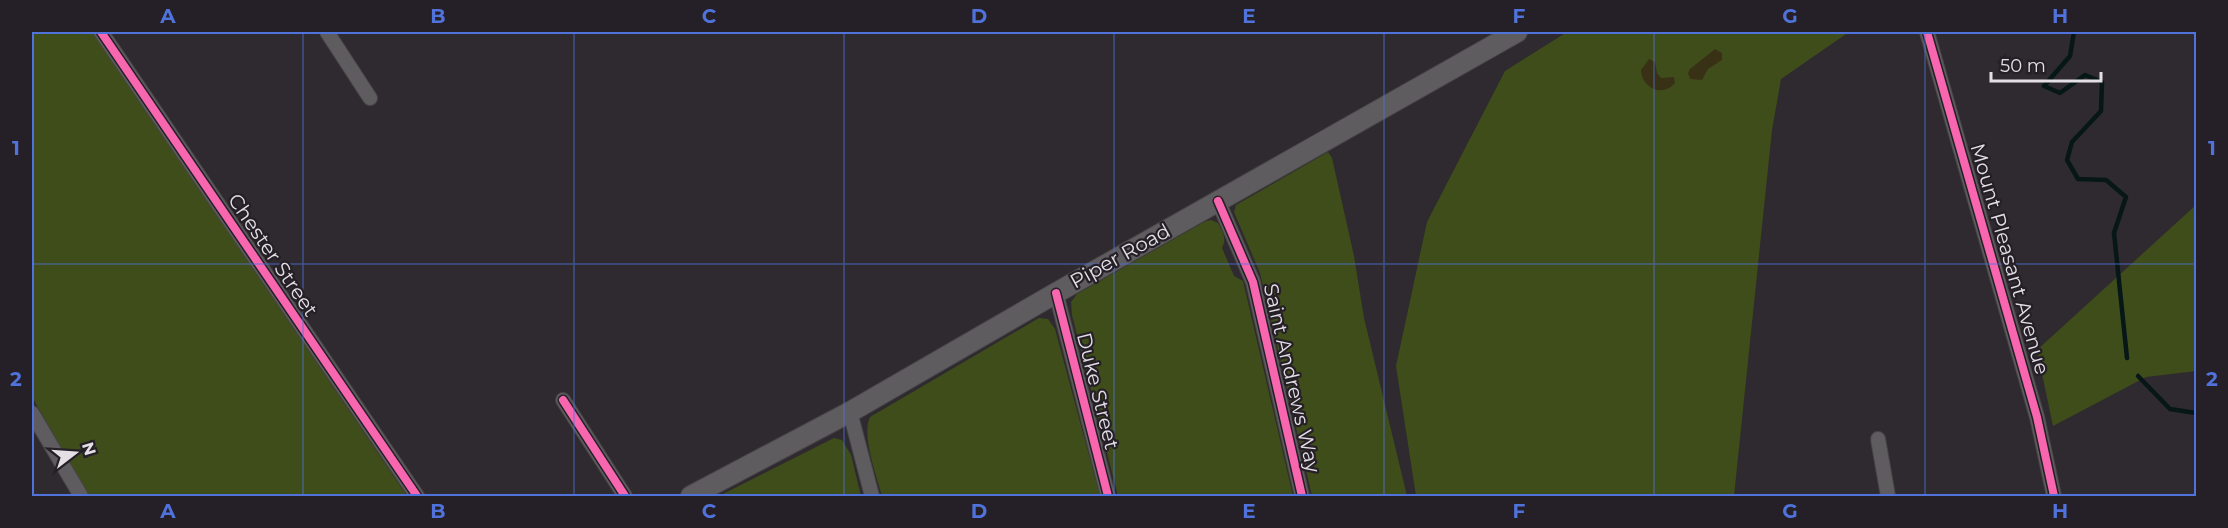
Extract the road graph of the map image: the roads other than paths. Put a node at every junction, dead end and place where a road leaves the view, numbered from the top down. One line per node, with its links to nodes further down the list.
1 (101, 32): 13 (street, Chester Street)
2 (327, 32): 5 (street)
3 (1517, 32): 6 (main road, Piper Road)
4 (1927, 32): 20 (street, Mount Pleasant Avenue)
5 (370, 98)
6 (1218, 201): 7 (main road, Piper Road); 18 (street, Saint Andrews Way)
7 (1056, 293): 10 (main road, Piper Road); 17 (street, Duke Street)
8 (563, 400): 14 (street)
9 (32, 412): 12 (street)
10 (850, 412): 15 (main road, Piper Road); 16 (street)
11 (1878, 439): 19 (street)
12 (81, 496)
13 (417, 496)
14 (625, 496)
15 (690, 496)
16 (872, 496)
17 (1108, 496)
18 (1302, 496)
19 (1888, 496)
20 (2054, 496)

